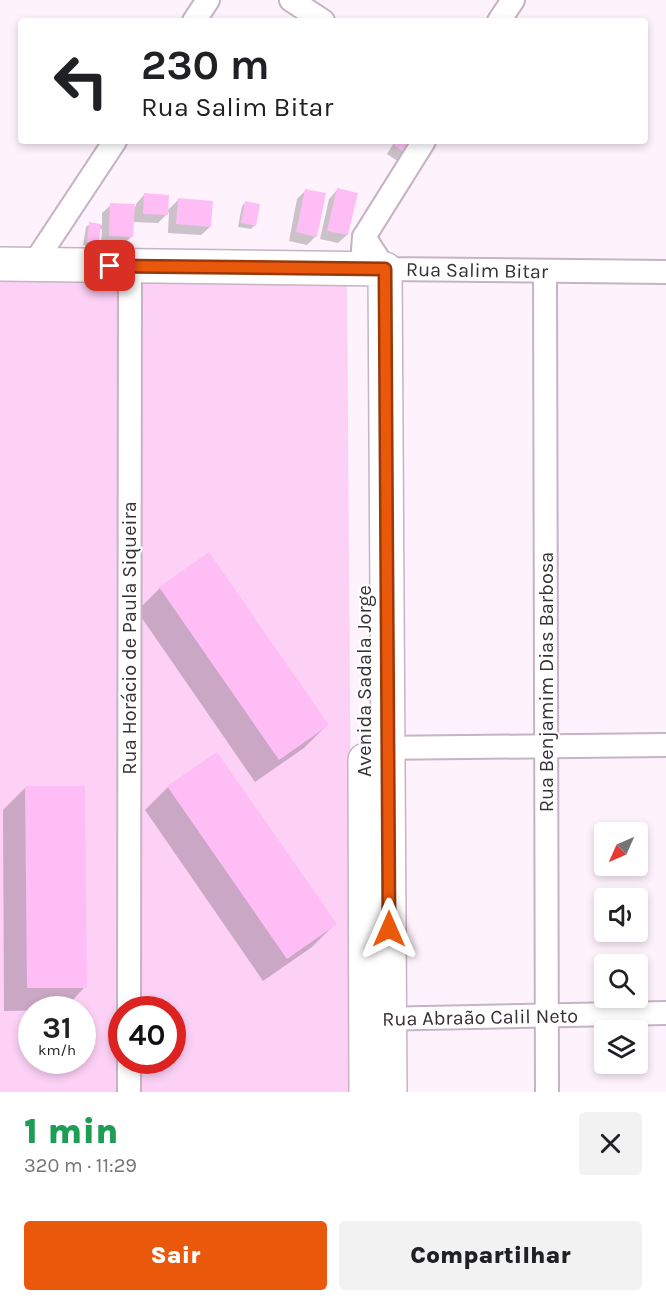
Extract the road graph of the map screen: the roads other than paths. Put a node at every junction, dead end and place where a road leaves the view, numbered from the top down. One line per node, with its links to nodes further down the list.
1 (208, 0): 4 (street)
2 (291, 0): 5 (street)
3 (513, 0): 6 (street)
4 (196, 18)
5 (318, 18)
6 (501, 18)
7 (113, 144): 10 (street)
8 (422, 144): 12 (street)
9 (0, 264): 10 (street, Rua Salim Bitar)
10 (33, 265): 11 (street, Rua Salim Bitar)
11 (130, 266): 12 (street, Rua Salim Bitar); 18 (street, Rua Horácio de Paula Siqueira)
12 (373, 269): 13 (street, Rua Salim Bitar); 17 (street, Avenida Sadala Jorge)
13 (545, 271): 14 (street, Rua Salim Bitar); 16 (street, Rua Benjamim Dias Barbosa)
14 (666, 272)
15 (666, 745): 16 (street)
16 (546, 746): 17 (street); 20 (street, Rua Benjamim Dias Barbosa)
17 (376, 748): 21 (street, Avenida Sadala Jorge)
18 (129, 996)
19 (666, 1013): 20 (street, Rua Abraão Calil Neto)
20 (546, 1016): 21 (street, Rua Abraão Calil Neto); 26 (street, Rua Benjamim Dias Barbosa)
21 (378, 1019): 24 (street, Avenida Sadala Jorge); 25 (street, Avenida Sadala Jorge)
22 (129, 1074): 23 (street)
23 (129, 1092)
24 (366, 1092)
25 (390, 1092)
26 (547, 1092)

